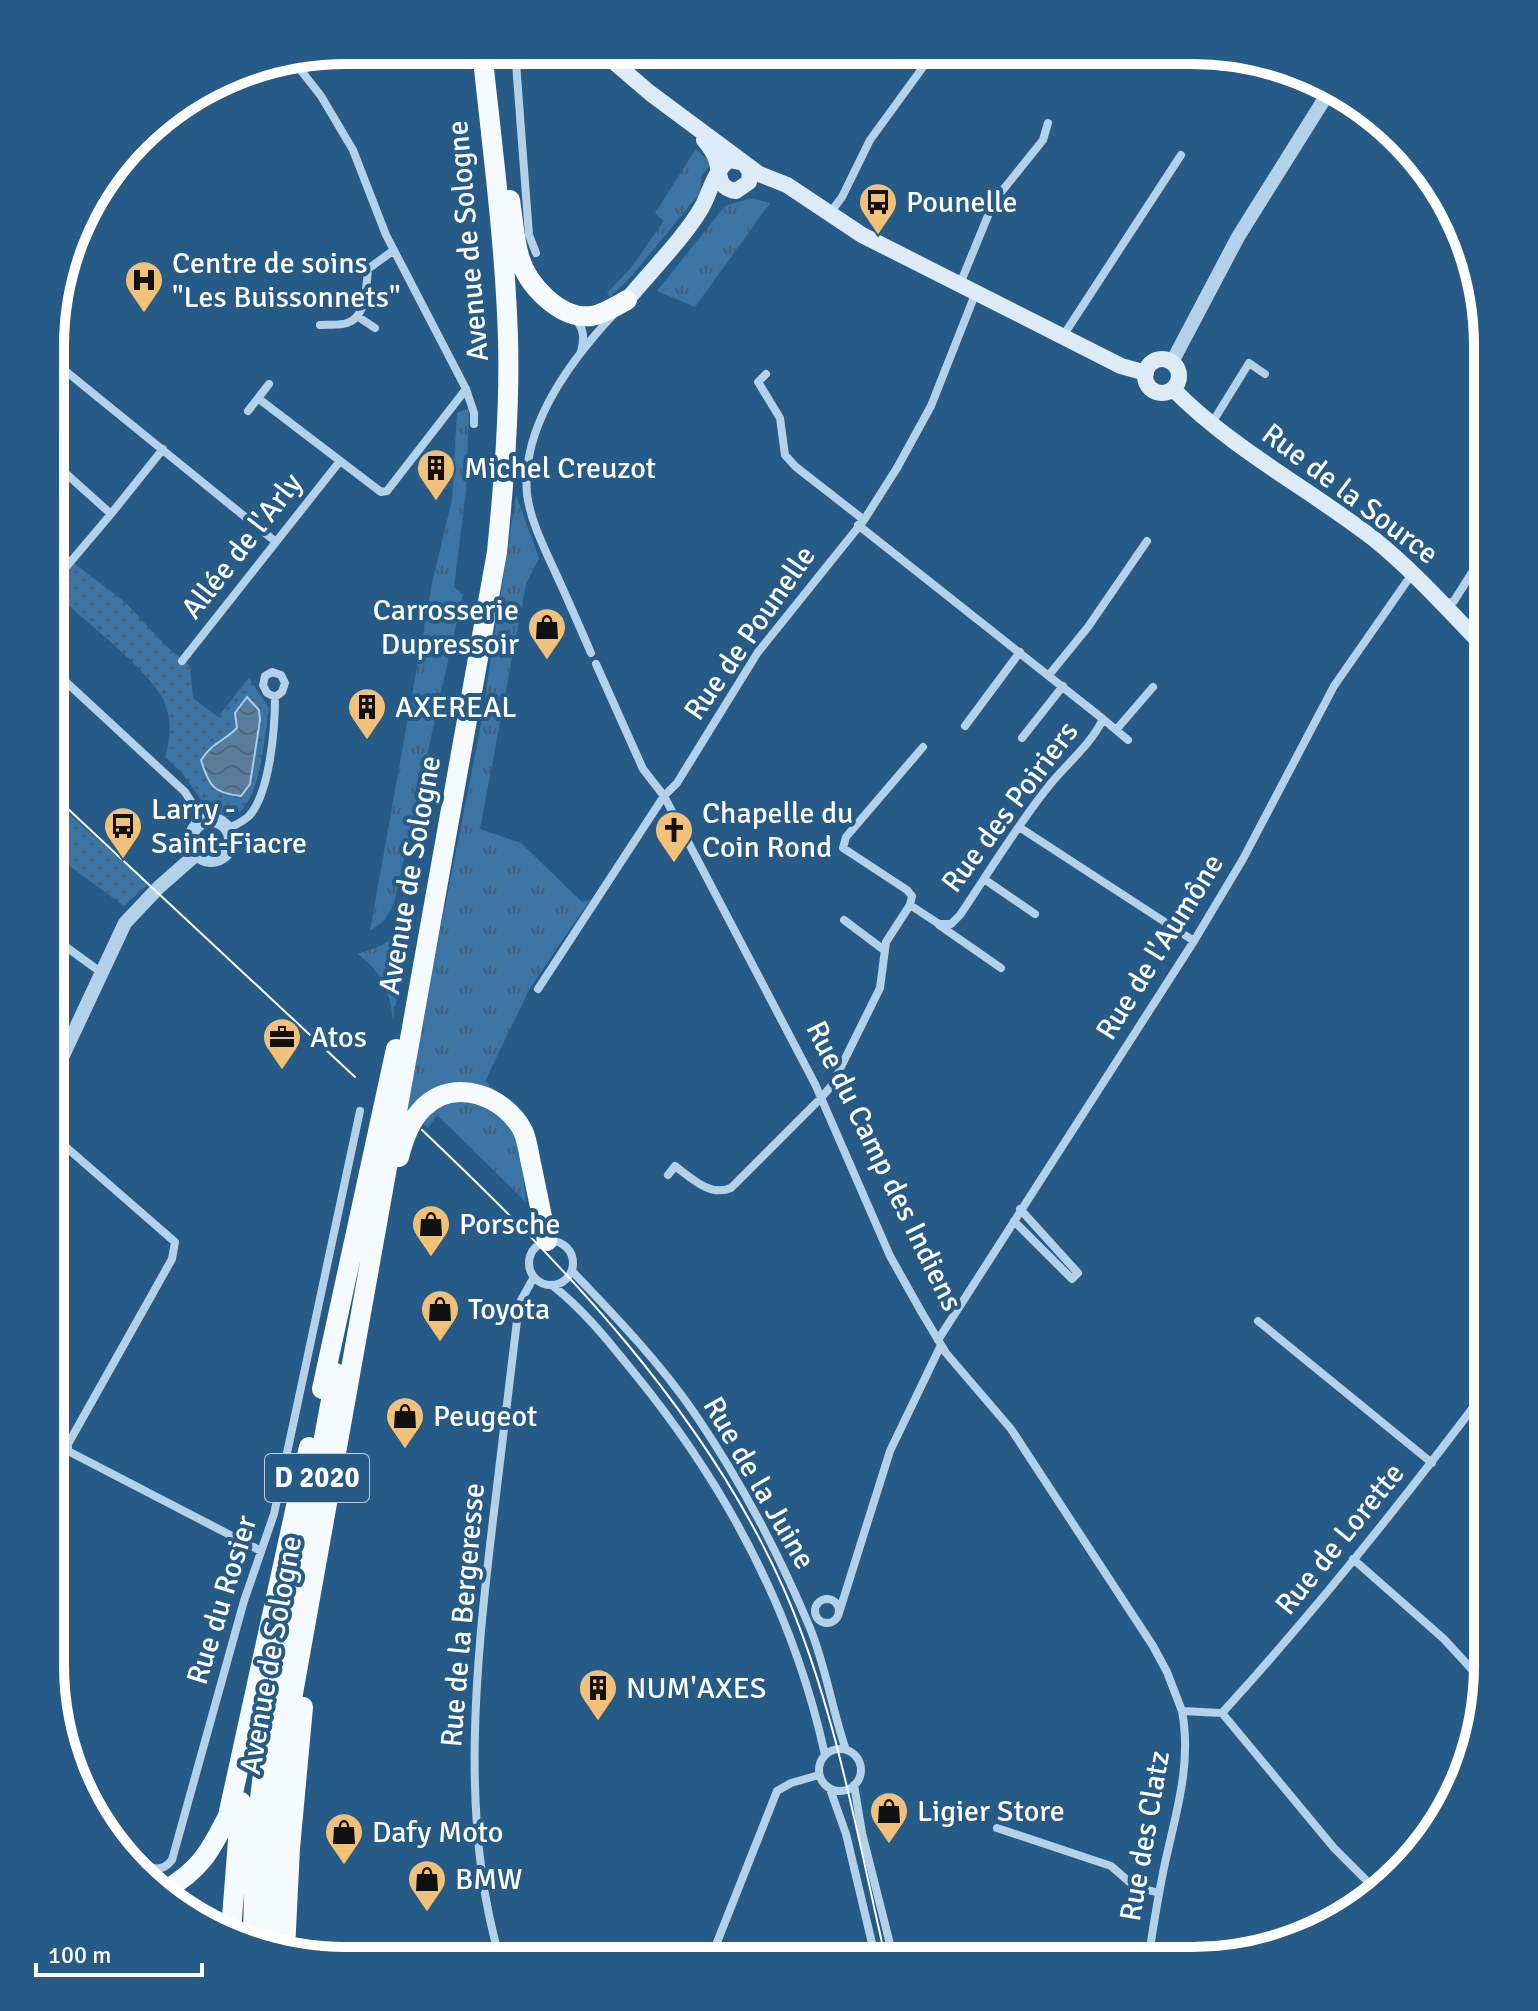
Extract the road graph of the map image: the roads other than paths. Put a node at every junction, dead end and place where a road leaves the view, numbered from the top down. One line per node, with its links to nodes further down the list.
1 (925, 64): 17 (street)
2 (470, 65): 84 (main road, Avenue de Sologne)
3 (485, 65): 98 (main road, Avenue de Sologne)
4 (487, 65): 23 (main road)
5 (516, 65): 19 (street)
6 (618, 65): 9 (main road)
7 (299, 68): 18 (street)
8 (1325, 98): 29 (street)
9 (688, 120): 12 (main road); 13 (main road)
10 (1048, 123): 20 (street)
11 (1181, 155): 27 (street)
12 (744, 163): 13 (main road); 14 (main road); 15 (main road)
13 (719, 170): 14 (main road); 16 (main road)
14 (736, 191): 15 (main road); 16 (main road)
15 (804, 198): 17 (main road)
16 (700, 210): 22 (main road)
17 (830, 213): 20 (main road)
18 (394, 250): 24 (street); 35 (street)
19 (536, 253)
20 (960, 284): 21 (main road)
21 (976, 292): 27 (main road); 45 (street, Rue de Pounelle)
22 (627, 300): 23 (main road); 28 (street)
23 (571, 314): 28 (street)
24 (357, 316): 25 (street); 26 (street)
25 (320, 325)
26 (375, 328)
27 (1063, 336): 31 (main road)
28 (579, 357): 54 (street)
29 (1172, 362): 31 (main road); 36 (main road)
30 (64, 370): 41 (street)
31 (1146, 373): 36 (main road)
32 (766, 374): 45 (street, Rue des Poiriers)
33 (1265, 374): 40 (street)
34 (269, 384): 37 (street)
35 (466, 389): 39 (street); 42 (street)
36 (1173, 389): 40 (main road, Rue de la Source)
37 (259, 399): 38 (street); 42 (street)
38 (248, 411)
39 (474, 424)
40 (1212, 424): 50 (main road, Rue de la Source)
41 (163, 449): 44 (street); 47 (street)
42 (340, 461): 47 (street, Allée de l'Arly)
43 (64, 472): 44 (street)
44 (111, 514): 48 (street)
45 (861, 523): 53 (street, Rue des Poiriers); 68 (street, Rue de Pounelle)
46 (1147, 541): 57 (street)
47 (276, 542): 55 (street, Allée de l'Arly)
48 (67, 566)
49 (1474, 570): 51 (street)
50 (1412, 574): 51 (main road, Rue de la Source); 78 (street, Rue de l'Aumône)
51 (1445, 605): 52 (main road, Rue de la Source)
52 (1474, 636)
53 (1020, 652): 57 (street, Rue des Poiriers); 63 (street)
54 (591, 653)
55 (182, 661)
56 (596, 664): 68 (street, Rue du Camp des Indiens)
57 (1049, 675): 59 (street, Rue des Poiriers)
58 (64, 680): 70 (street)
59 (1063, 686): 62 (street, Rue des Poiriers); 65 (street)
60 (1153, 687): 64 (street)
61 (275, 697): 71 (street)
62 (1103, 719): 64 (street); 69 (street, Rue des Poiriers)
63 (965, 726)
64 (1116, 730): 66 (street)
65 (1022, 738)
66 (1128, 740)
67 (923, 747): 74 (street)
68 (664, 796): 83 (street, Rue de Pounelle); 86 (street, Rue du Camp des Indiens)
69 (1019, 827): 73 (street, Rue des Poiriers); 78 (street)
70 (194, 829): 71 (street); 72 (street)
71 (227, 829): 72 (street)
72 (195, 852): 82 (street)
73 (984, 879): 75 (street); 77 (street, Rue des Poiriers)
74 (910, 905): 77 (street, Rue des Poiriers); 80 (street, Rue des Poiriers)
75 (1035, 914)
76 (844, 920): 80 (street)
77 (939, 924): 81 (street)
78 (1194, 941): 90 (street, Rue de l'Aumône)
79 (64, 945): 82 (street)
80 (884, 950): 86 (street, Rue des Poiriers)
81 (1001, 968)
82 (102, 973): 85 (street)
83 (538, 989)
84 (402, 1021): 105 (main road); 120 (main road, Avenue de Sologne / D 2020)
85 (64, 1053)
86 (822, 1097): 89 (street, Rue des Poiriers); 97 (street, Rue du Camp des Indiens)
87 (360, 1111): 101 (street, Rue du Rosier)
88 (64, 1145): 101 (street)
89 (668, 1175)
90 (1020, 1209): 91 (street, Rue de l'Aumône); 91 (street)
91 (1014, 1221): 97 (street, Rue de l'Aumône)
92 (547, 1241): 93 (street); 94 (street); 98 (main road)
93 (572, 1271): 95 (street); 109 (street, Rue de la Juine)
94 (534, 1277): 95 (street); 123 (street, Rue de la Bergeresse)
95 (552, 1285): 110 (street, Rue de la Juine)
96 (1258, 1321): 100 (street)
97 (940, 1342): 104 (street, Rue de l'Aumône); 107 (street, Rue du Camp des Indiens)
98 (351, 1372): 103 (main road, Avenue de Sologne / D 2020)
99 (1473, 1408): 100 (street, Rue de Lorette)
100 (1432, 1463): 102 (street, Rue de Lorette)
101 (261, 1551): 115 (street, Rue du Rosier)
102 (1353, 1559): 106 (street); 108 (street, Rue de Lorette)
103 (315, 1580): 121 (main road, Avenue de Sologne / D 2020); 122 (main road)
104 (838, 1616)
105 (264, 1654): 117 (main road); 119 (main road)
106 (1473, 1671)
107 (1182, 1711): 108 (street, Rue des Clatz); 118 (street, Rue des Clatz)
108 (1222, 1713): 116 (street)
109 (846, 1750): 110 (street); 112 (street, Rue de la Juine)
110 (825, 1755): 111 (street)
111 (819, 1775): 113 (street); 124 (street)
112 (854, 1785): 113 (street); 126 (street, Rue de la Juine)
113 (830, 1789): 125 (street)
114 (997, 1828): 118 (street)
115 (152, 1869)
116 (1370, 1884)
117 (171, 1886)
118 (1159, 1893): 127 (street, Rue des Clatz)
119 (233, 1924)
120 (253, 1931)
121 (267, 1935)
122 (287, 1941)
123 (496, 1947)
124 (715, 1947)
125 (873, 1947)
126 (891, 1947)
127 (1150, 1947)

